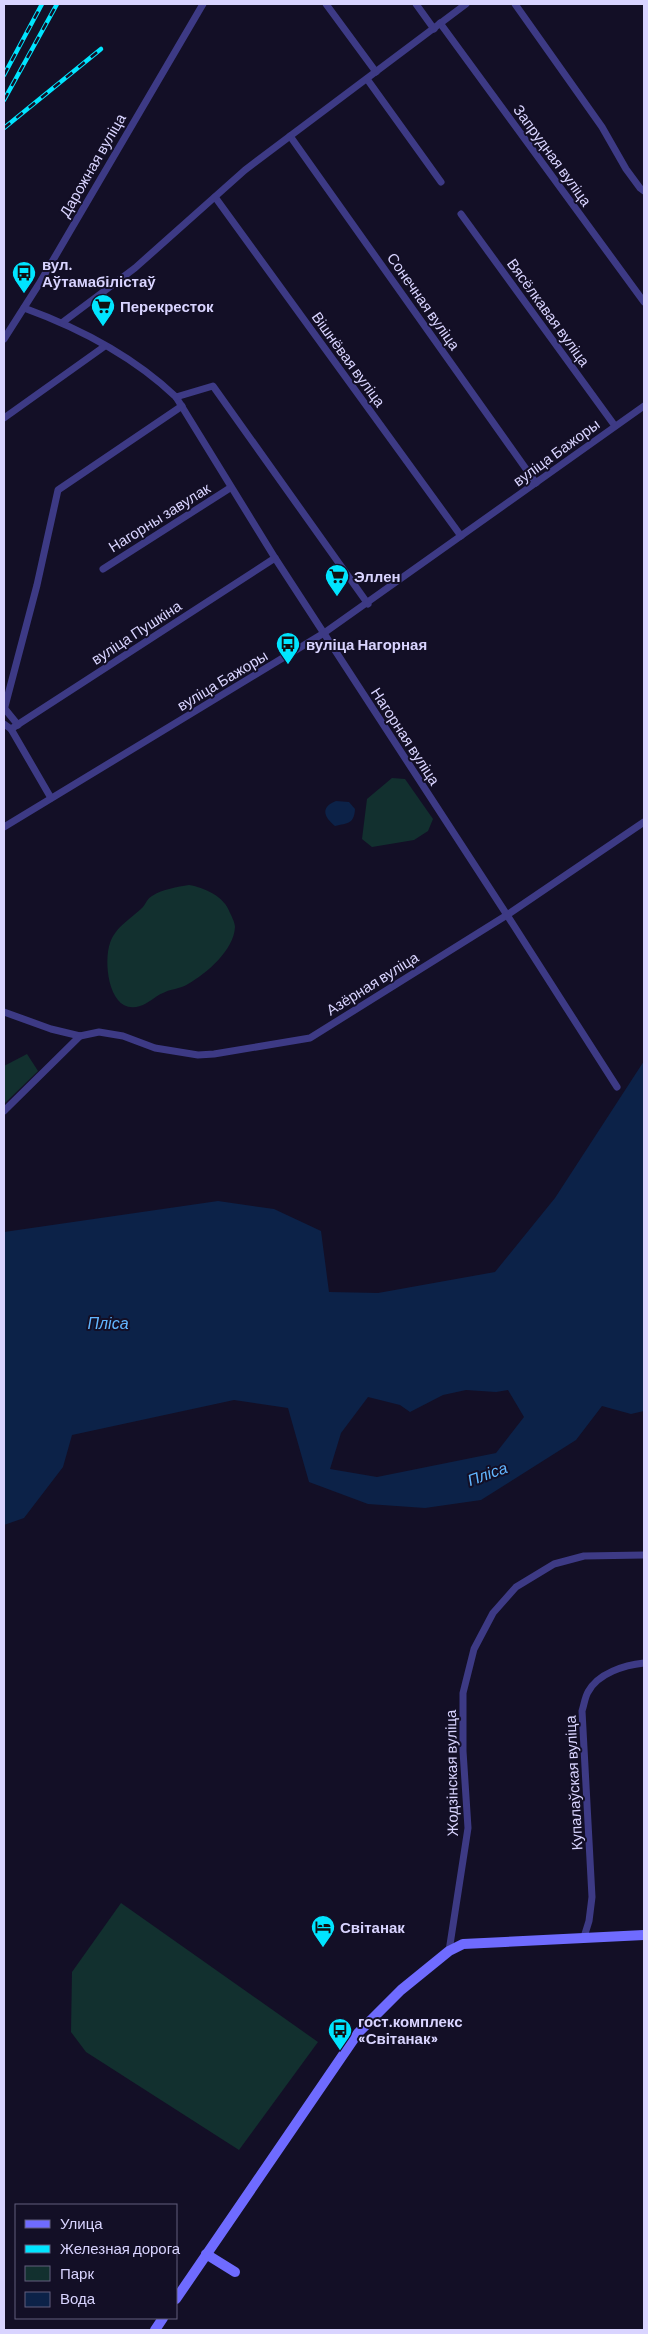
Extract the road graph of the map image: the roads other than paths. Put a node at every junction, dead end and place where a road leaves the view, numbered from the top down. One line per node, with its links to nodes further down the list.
1 (203, 4): 16 (street, Дарожная вуліца)
2 (326, 4): 8 (street)
3 (416, 4): 7 (street)
4 (466, 4): 6 (street)
5 (515, 4): 12 (street)
6 (440, 23): 7 (street); 15 (street, Запрудная вуліца)
7 (434, 29): 8 (street)
8 (376, 72): 9 (street)
9 (367, 79): 10 (street); 11 (street)
10 (290, 136): 13 (street); 25 (street, Сонечная вуліца)
11 (441, 182)
12 (644, 191)
13 (215, 197): 17 (street); 27 (street, Вішнёвая вуліца)
14 (461, 214): 24 (street, Вясёлкавая вуліца)
15 (644, 302)
16 (24, 308): 17 (street, Нагорная вуліца); 18 (street, Дарожная вуліца)
17 (63, 322): 19 (street, Нагорная вуліца)
18 (4, 339)
19 (105, 346): 20 (street, Нагорная вуліца); 23 (street)
20 (176, 397): 21 (street, Нагорная вуліца); 30 (street)
21 (182, 406): 26 (street, Нагорная вуліца); 32 (street)
22 (644, 406): 24 (street, вуліца Бажоры)
23 (4, 418)
24 (615, 426): 25 (street, вуліца Бажоры)
25 (536, 482): 27 (street, вуліца Бажоры)
26 (230, 488): 28 (street, Нагорная вуліца); 29 (street, Нагорны завулак)
27 (461, 536): 30 (street, вуліца Бажоры)
28 (275, 558): 31 (street, Нагорная вуліца); 34 (street, вуліца Пушкіна)
29 (103, 569)
30 (368, 604): 31 (street, вуліца Бажоры)
31 (324, 633): 36 (street, вуліца Бажоры); 39 (street, Нагорная вуліца)
32 (5, 709): 34 (street)
33 (4, 724): 35 (street)
34 (18, 724): 35 (street, вуліца Пушкіна)
35 (11, 729): 36 (street)
36 (51, 798): 38 (street, вуліца Бажоры)
37 (644, 822): 39 (street, Азёрная вуліца)
38 (4, 827)
39 (507, 915): 41 (street, Азёрная вуліца); 42 (street, Нагорная вуліца)
40 (4, 1012): 41 (street, Азёрная вуліца)
41 (80, 1036): 43 (street)
42 (616, 1087)
43 (4, 1111)
44 (644, 1556): 48 (street, Жодзінская вуліца)
45 (644, 1663): 47 (street, Купалаўская вуліца)
46 (644, 1935): 47 (street)
47 (584, 1937): 48 (street)
48 (449, 1951): 49 (street)
49 (206, 2254): 50 (street); 51 (street)
50 (235, 2272)
51 (178, 2295)
52 (162, 2319): 53 (street)
53 (155, 2330)

